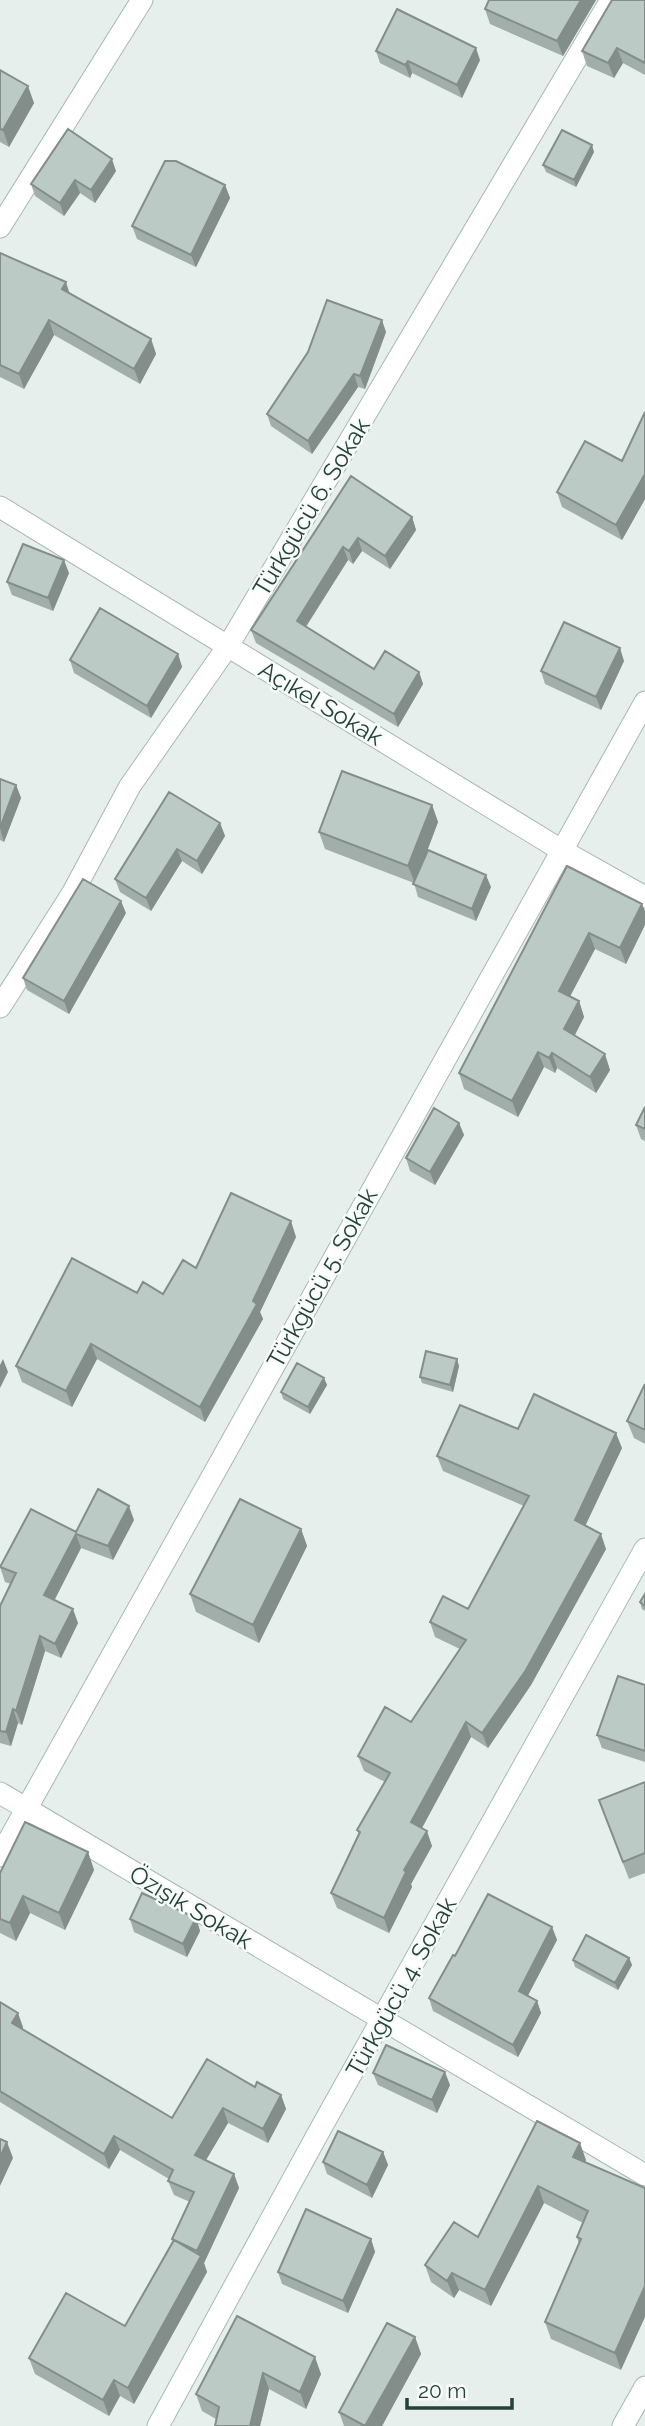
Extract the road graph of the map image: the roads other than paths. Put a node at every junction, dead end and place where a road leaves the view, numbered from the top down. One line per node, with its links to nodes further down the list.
1 (142, 0): 3 (street)
2 (611, 0): 5 (street, Türkgücü 6. Sokak)
3 (0, 227)
4 (0, 507): 5 (street, Açıkel Sokak)
5 (228, 646): 7 (street, Açıkel Sokak); 9 (street, Türkgücü 6. Sokak)
6 (645, 702): 7 (street, Türkgücü 5. Sokak)
7 (561, 850): 8 (street, Açıkel Sokak); 12 (street, Türkgücü 5. Sokak)
8 (645, 897)
9 (0, 1007)
10 (645, 1549): 14 (street, Türkgücü 4. Sokak)
11 (0, 1793): 12 (street, Özışık Sokak)
12 (26, 1809): 13 (street, Türkgücü 5. Sokak); 14 (street, Özışık Sokak)
13 (0, 1856)
14 (382, 2020): 15 (street, Özışık Sokak); 17 (street, Türkgücü 4. Sokak)
15 (645, 2175)
16 (645, 2387): 18 (street)
17 (158, 2426)
18 (623, 2426)

